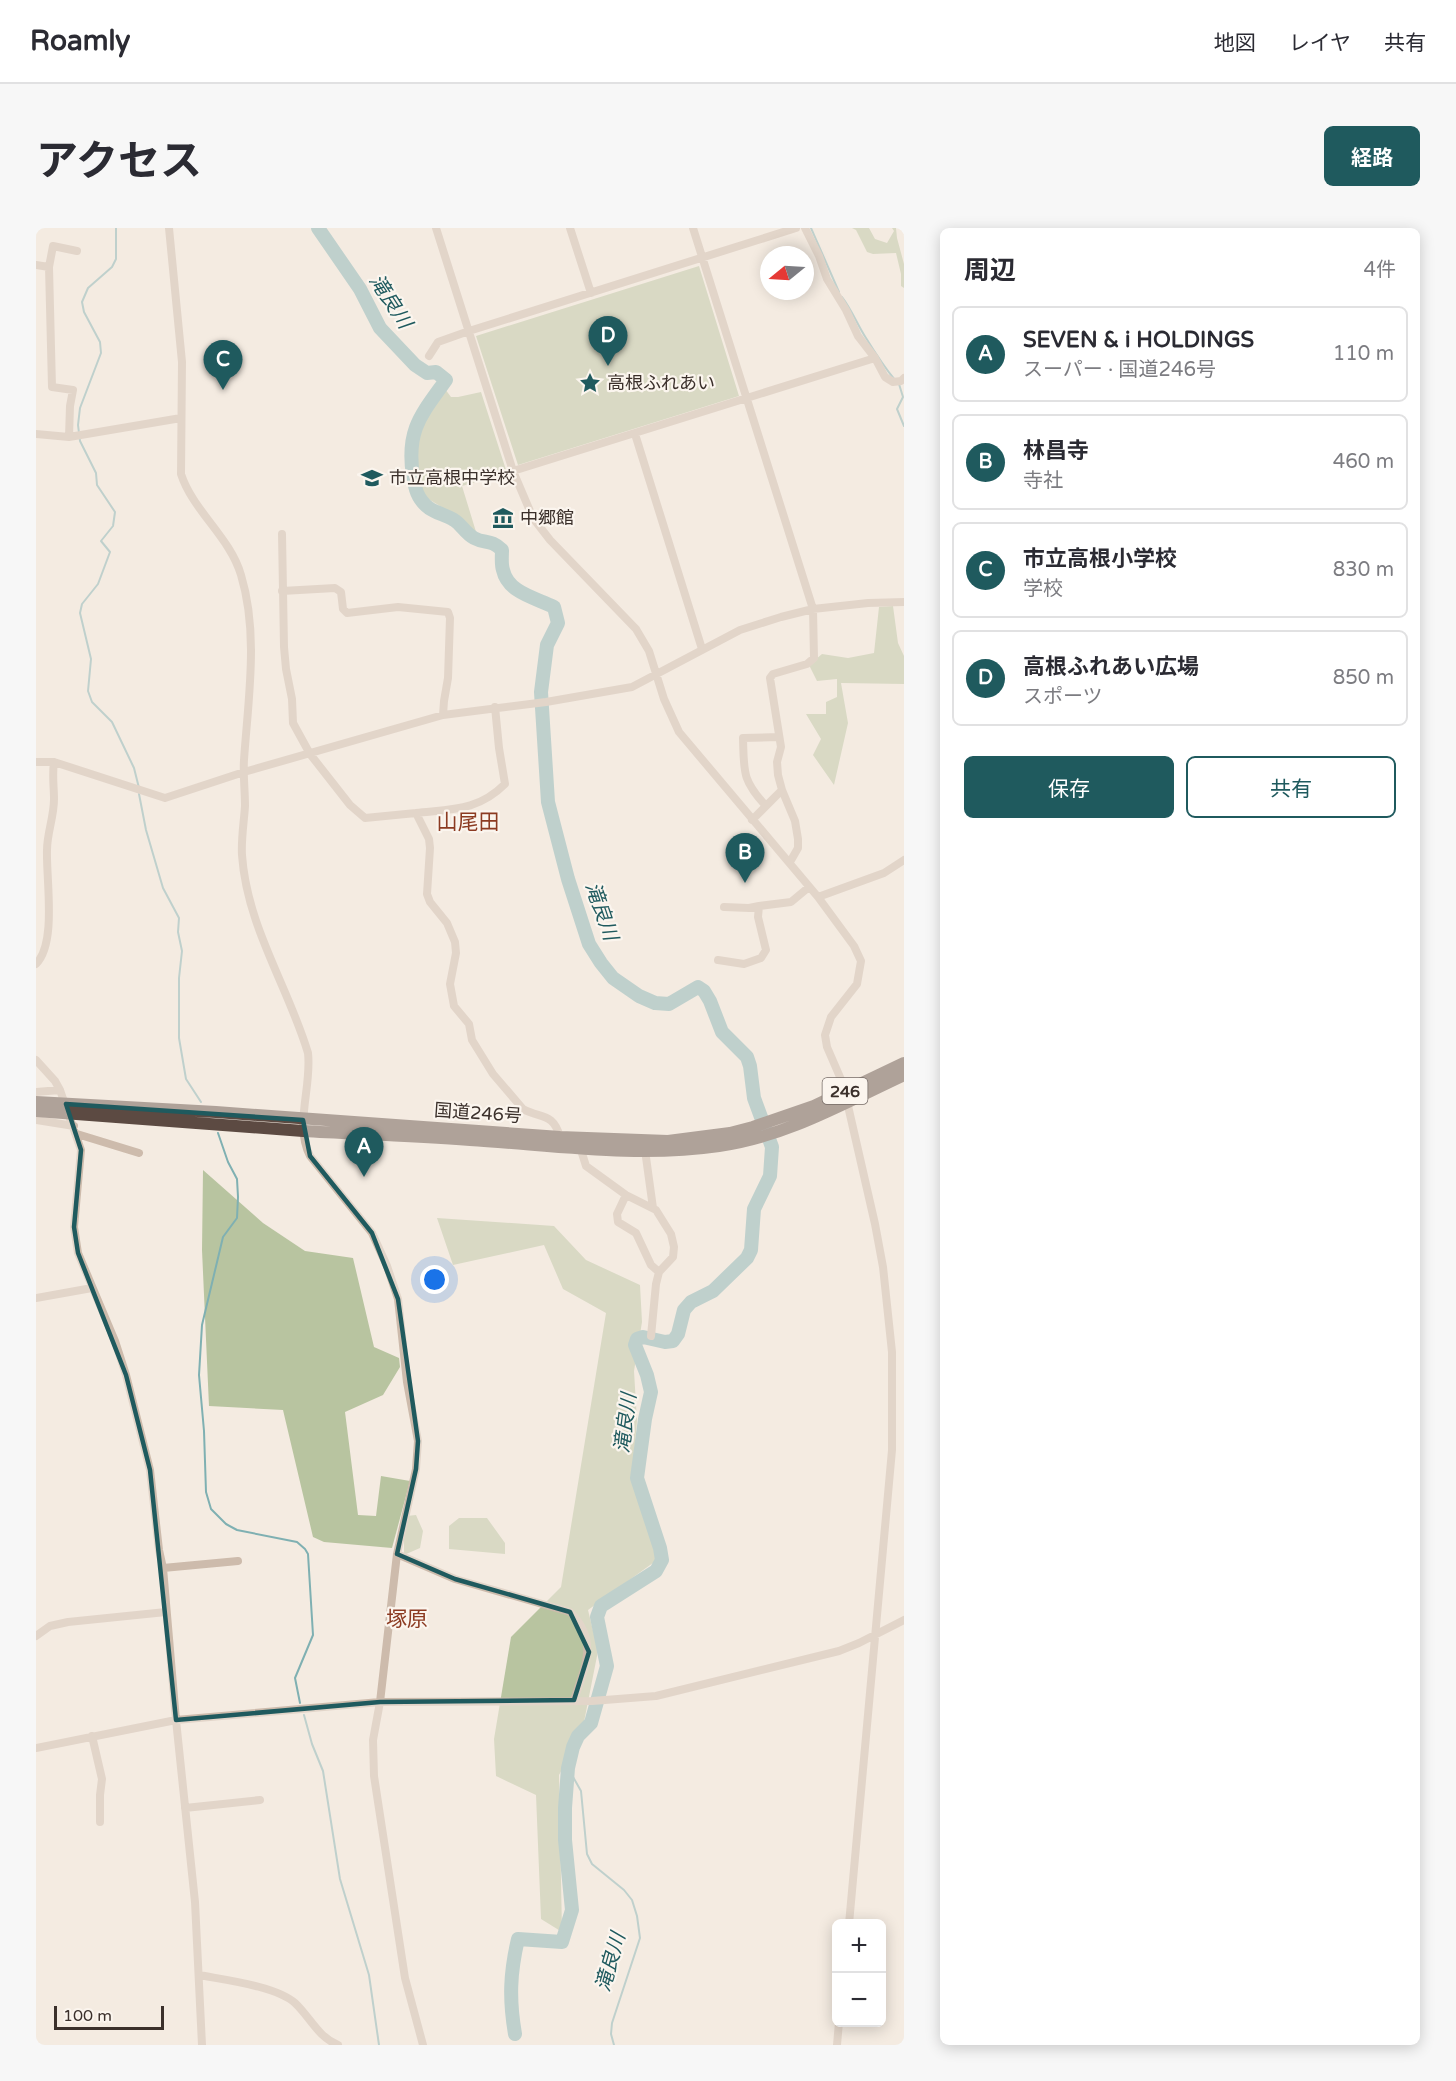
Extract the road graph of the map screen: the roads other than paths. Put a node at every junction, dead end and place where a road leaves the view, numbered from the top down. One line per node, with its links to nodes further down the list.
1 (169, 228): 17 (street)
2 (436, 228): 12 (street)
3 (570, 228): 11 (street)
4 (693, 228): 8 (street)
5 (796, 228): 8 (street)
6 (805, 228): 14 (street)
7 (77, 250): 10 (street)
8 (702, 258): 11 (street); 16 (street)
9 (36, 265): 10 (street)
10 (49, 267): 20 (street)
11 (591, 293): 12 (street)
12 (469, 331): 13 (street); 21 (street)
13 (429, 356)
14 (874, 358): 15 (street); 16 (street)
15 (899, 380)
16 (747, 398): 19 (street); 25 (street)
17 (181, 418): 20 (street); 34 (street)
18 (36, 434): 20 (street)
19 (636, 434): 21 (street); 26 (street)
20 (75, 436)
21 (513, 471): 27 (street)
22 (282, 534): 23 (street)
23 (282, 591): 29 (street); 31 (street)
24 (904, 602): 25 (street)
25 (813, 609): 26 (street); 30 (street)
26 (702, 649): 27 (street)
27 (657, 674): 28 (street); 38 (street)
28 (495, 707): 29 (street); 37 (street)
29 (443, 716): 31 (street)
30 (779, 737): 35 (street); 36 (street)
31 (310, 754): 34 (street); 37 (street)
32 (36, 762): 33 (street)
33 (54, 762): 34 (street); 46 (street)
34 (244, 772): 56 (street)
35 (782, 790): 36 (street); 40 (street)
36 (766, 806): 38 (street)
37 (416, 813): 59 (street)
38 (752, 820): 40 (street)
39 (904, 860): 42 (street)
40 (790, 862): 41 (street)
41 (809, 886): 42 (street); 43 (street)
42 (818, 897): 52 (street)
43 (759, 906): 44 (street); 45 (street)
44 (724, 907)
45 (718, 960)
46 (36, 964)
47 (36, 1060): 51 (street)
48 (904, 1063): 52 (highway, 国道246号 / 246)
49 (904, 1076): 52 (highway, 国道246号 / 246)
50 (36, 1092): 51 (street)
51 (62, 1094): 57 (street)
52 (846, 1097): 58 (highway, 国道246号 / 246); 74 (street)
53 (36, 1102): 56 (highway, 国道246号 / 246)
54 (36, 1111): 56 (highway, 国道246号 / 246)
55 (36, 1120): 57 (street)
56 (303, 1125): 59 (highway, 国道246号 / 246); 60 (highway, 国道246号 / 246); 69 (street)
57 (75, 1128): 62 (street); 66 (street)
58 (755, 1133): 59 (highway, 国道246号 / 246); 61 (highway, 国道246号 / 246)
59 (560, 1137)
60 (580, 1147): 61 (highway, 国道246号 / 246); 63 (street)
61 (645, 1150): 64 (street)
62 (139, 1154)
63 (626, 1195): 64 (street); 65 (street)
64 (653, 1208): 65 (street)
65 (659, 1272): 68 (street)
66 (92, 1288): 67 (street); 71 (street)
67 (36, 1298)
68 (651, 1336)
69 (397, 1554): 76 (street); 77 (street)
70 (238, 1561): 71 (street)
71 (163, 1568): 72 (street)
72 (166, 1612): 75 (street); 78 (street)
73 (904, 1620): 74 (street)
74 (875, 1635): 76 (street); 84 (street)
75 (36, 1636)
76 (574, 1700): 77 (street)
77 (380, 1702): 78 (street); 89 (street)
78 (176, 1720): 79 (street); 82 (street)
79 (92, 1736): 80 (street); 83 (street)
80 (36, 1748)
81 (260, 1800): 82 (street)
82 (185, 1808): 85 (street)
83 (100, 1822)
84 (849, 1919)
85 (198, 1975): 87 (street); 88 (street)
86 (839, 2027): 90 (street)
87 (202, 2045)
88 (338, 2045)
89 (423, 2045)
90 (837, 2045)

